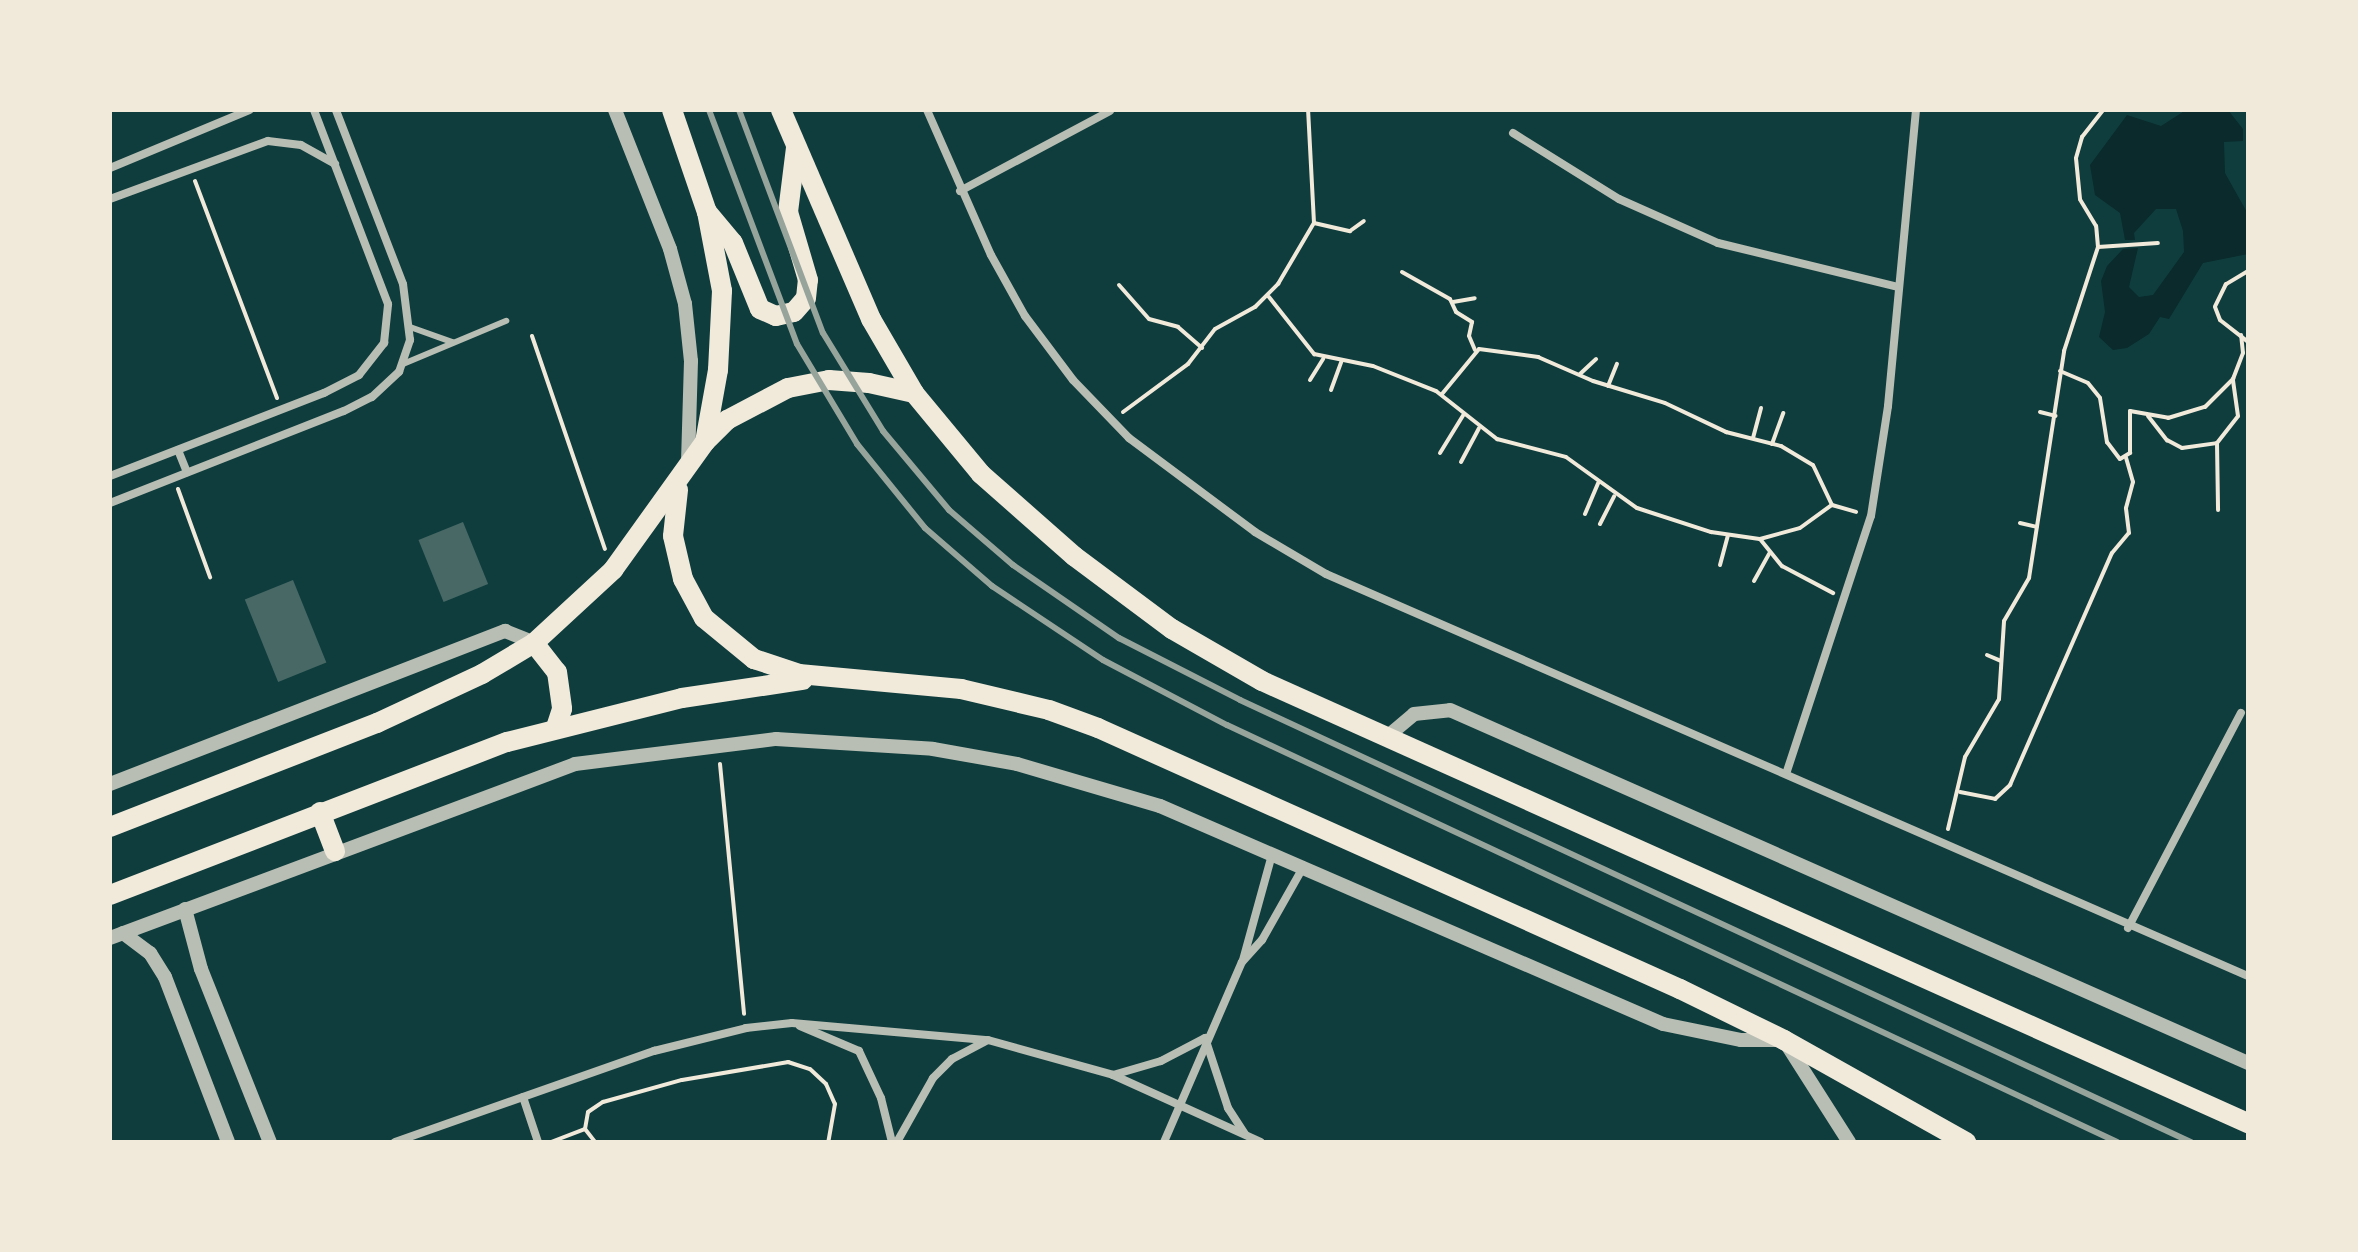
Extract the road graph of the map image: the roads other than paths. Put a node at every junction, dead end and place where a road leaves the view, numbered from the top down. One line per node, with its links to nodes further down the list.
1 (249, 110): 13 (street)
2 (314, 110): 12 (street)
3 (336, 110): 19 (street)
4 (615, 110): 26 (street)
5 (672, 110): 16 (main road)
6 (781, 110): 11 (main road)
7 (927, 110): 14 (street)
8 (1916, 110): 17 (street)
9 (1110, 111): 14 (street)
10 (1513, 133): 17 (street)
11 (796, 148): 16 (main road); 22 (main road)
12 (335, 164): 15 (street); 24 (street)
13 (110, 168)
14 (960, 191): 34 (street)
15 (110, 199)
16 (707, 212): 23 (main road)
17 (1899, 287): 34 (street)
18 (506, 321): 20 (lane)
19 (410, 327): 20 (lane); 21 (street)
20 (452, 342): 21 (lane)
21 (403, 364): 25 (street)
22 (914, 393): 23 (main road); 33 (main road)
23 (705, 442): 26 (main road)
24 (178, 450): 25 (street); 27 (street)
25 (187, 472): 28 (street)
26 (684, 472): 29 (main road); 30 (main road)
27 (110, 476)
28 (110, 503)
29 (534, 643): 32 (main road); 35 (street); 37 (main road)
30 (827, 677): 32 (main road); 50 (main road)
31 (2241, 713): 43 (street)
32 (556, 727): 36 (main road)
33 (1388, 736): 51 (street); 55 (main road)
34 (1787, 771): 43 (street)
35 (110, 784)
36 (320, 812): 38 (main road); 41 (main road)
37 (110, 827)
38 (335, 851): 39 (street); 42 (street)
39 (1271, 858): 40 (street); 45 (street)
40 (1301, 871): 45 (street); 50 (street)
41 (110, 895)
42 (185, 909): 44 (street); 58 (street)
43 (2128, 928): 46 (street)
44 (117, 936): 57 (street)
45 (1242, 962): 48 (street)
46 (2248, 976)
47 (792, 1023): 49 (street); 53 (street); 61 (street)
48 (1205, 1038): 52 (street); 54 (street); 56 (street)
49 (988, 1040): 52 (street); 61 (street)
50 (1784, 1040): 64 (street); 65 (main road)
51 (2248, 1063)
52 (1113, 1075): 54 (street)
53 (523, 1097): 59 (street); 60 (street)
54 (1179, 1106): 56 (street); 62 (street)
55 (2248, 1123)
56 (1245, 1134): 63 (street)
57 (228, 1142)
58 (270, 1142)
59 (395, 1142)
60 (538, 1142)
61 (894, 1142)
62 (1164, 1142)
63 (1261, 1142)
64 (1849, 1142)
65 (1966, 1142)

